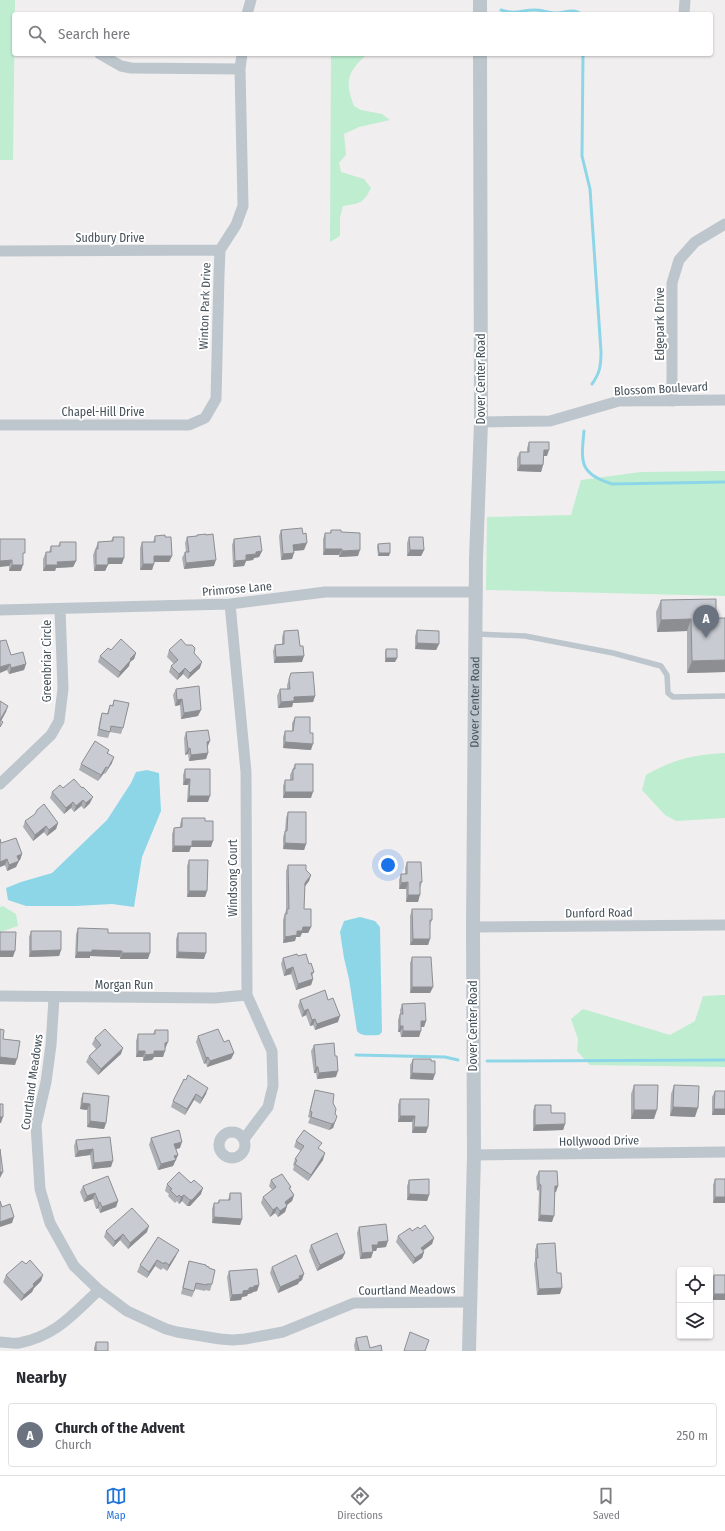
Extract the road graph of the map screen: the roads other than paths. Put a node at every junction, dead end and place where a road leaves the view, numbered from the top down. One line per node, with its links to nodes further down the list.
1 (250, 0): 4 (street)
2 (480, 0): 5 (street)
3 (685, 0): 6 (street)
4 (247, 12)
5 (480, 12)
6 (684, 12)
7 (104, 56): 10 (street)
8 (242, 56): 10 (street, Winton Park Drive)
9 (480, 56): 17 (street, Dover Center Road)
10 (240, 68): 12 (street, Winton Park Drive)
11 (725, 224): 15 (street, Edgepark Drive)
12 (220, 250): 13 (street, Sudbury Drive); 16 (street, Winton Park Drive)
13 (0, 251)
14 (725, 400): 15 (street, Blossom Boulevard)
15 (672, 401): 17 (street, Blossom Boulevard)
16 (205, 418): 18 (street, Chapel-Hill Drive)
17 (481, 422): 19 (street, Dover Center Road)
18 (0, 425)
19 (476, 592): 20 (street, Primrose Lane); 23 (street, Dover Center Road)
20 (230, 604): 21 (street, Primrose Lane); 28 (street, Windsong Court)
21 (60, 609): 22 (street, Primrose Lane); 25 (street, Greenbriar Circle)
22 (0, 610)
23 (476, 634): 24 (lane); 27 (street, Dover Center Road)
24 (725, 696)
25 (0, 784)
26 (725, 924): 27 (street, Dunford Road)
27 (473, 928): 33 (street, Dover Center Road)
28 (247, 994): 30 (street, Morgan Run); 31 (street, Windsong Court)
29 (0, 996): 30 (street, Morgan Run)
30 (54, 998): 34 (street, Courtland Meadows)
31 (244, 1139)
32 (725, 1152): 33 (street, Hollywood Drive)
33 (474, 1155): 35 (street, Dover Center Road)
34 (99, 1290): 35 (street, Courtland Meadows); 36 (street)
35 (469, 1302): 37 (street, Dover Center Road)
36 (0, 1342)
37 (469, 1351)

